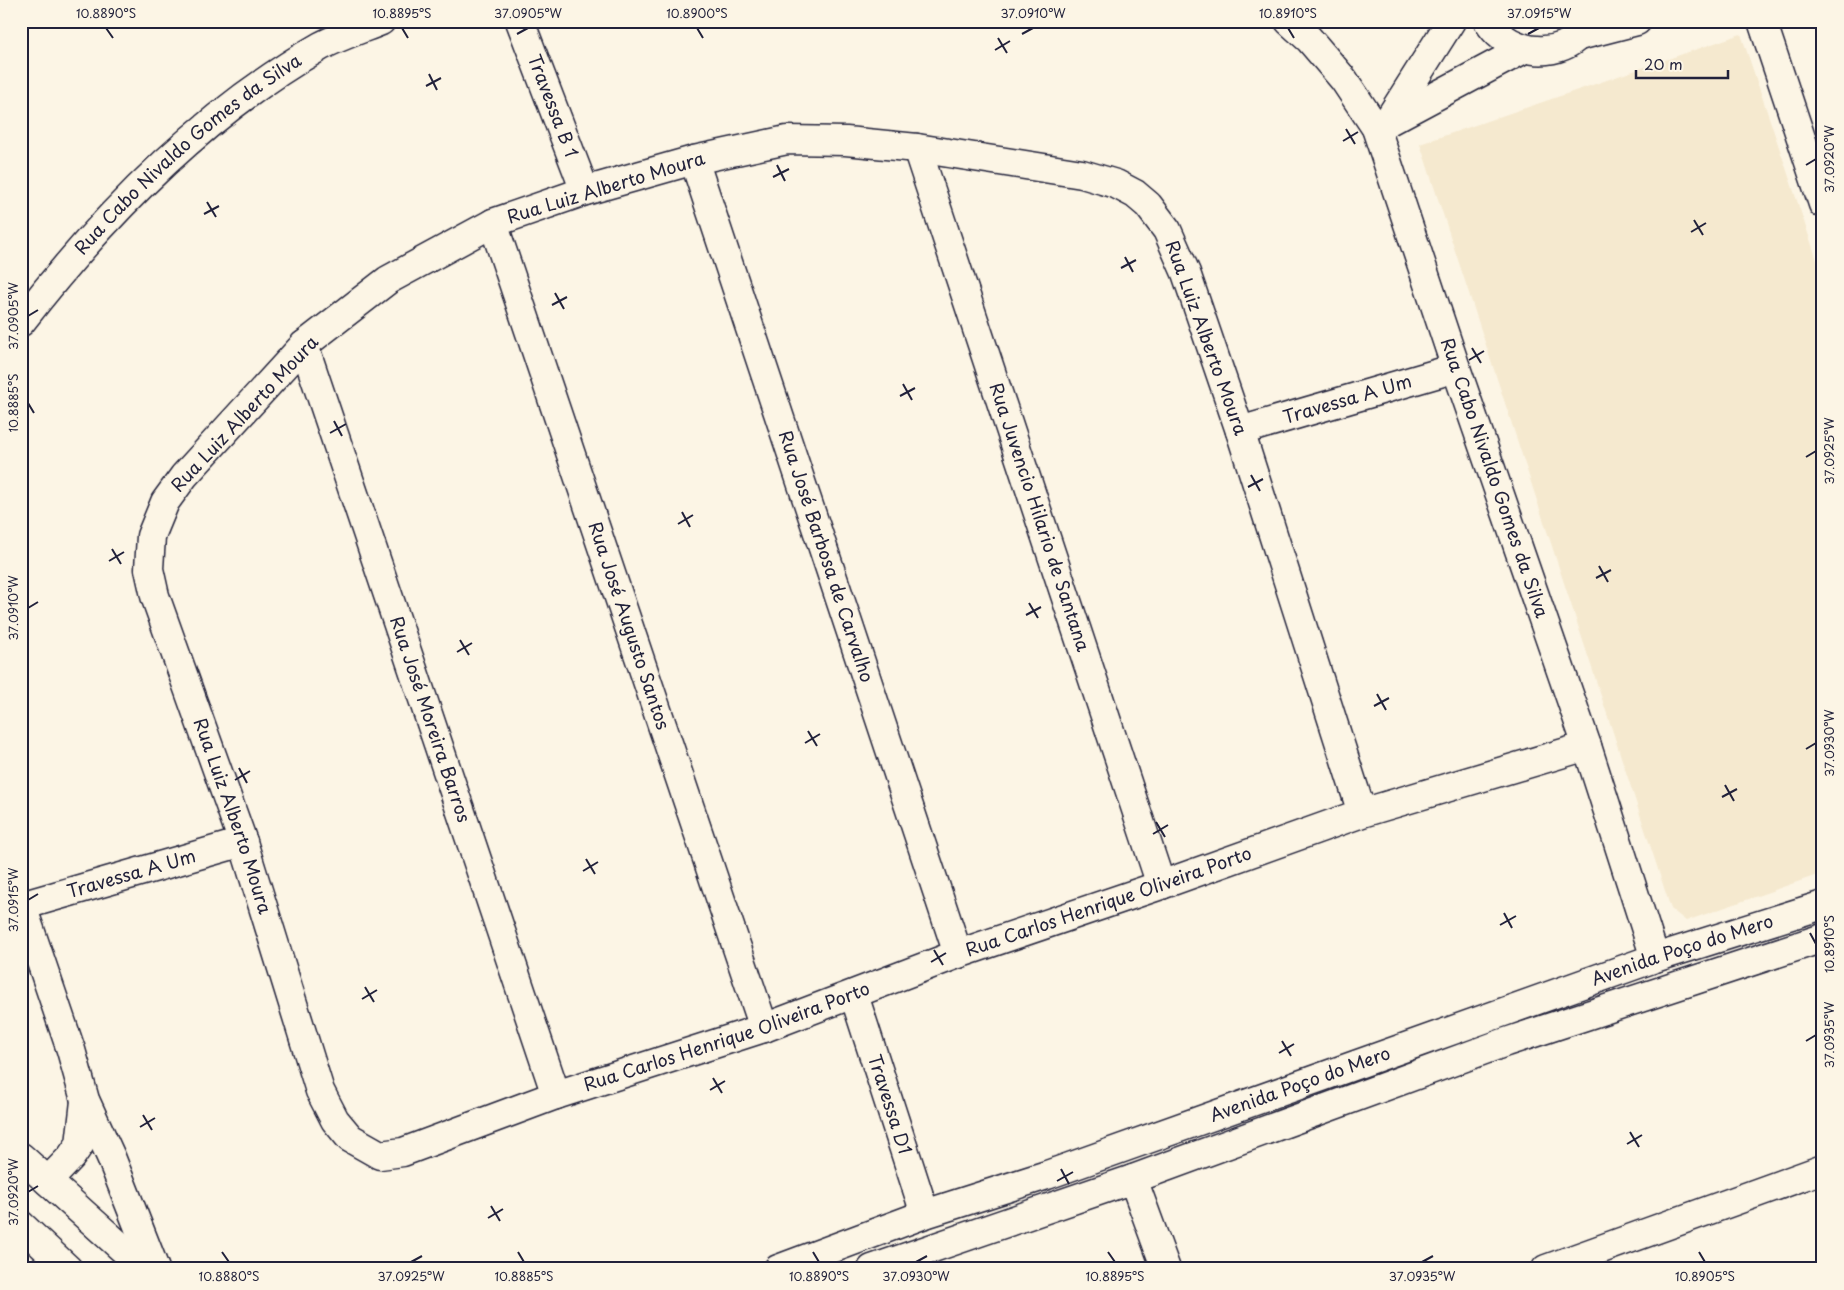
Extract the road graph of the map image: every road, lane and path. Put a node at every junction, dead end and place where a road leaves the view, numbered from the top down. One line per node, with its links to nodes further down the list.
1 (381, 21): 16 (street, Rua Cabo Nivaldo Gomes da Silva)
2 (520, 21): 13 (street, Travessa B 1)
3 (1289, 21): 10 (street, Rua Cabo Nivaldo Gomes da Silva)
4 (1451, 21): 10 (street)
5 (1488, 21): 9 (street)
6 (1637, 21): 8 (street)
7 (1762, 21): 14 (street)
8 (1586, 29): 9 (street)
9 (1524, 49): 10 (street)
10 (1382, 124): 18 (street, Rua Cabo Nivaldo Gomes da Silva)
11 (917, 148): 12 (street, Rua Luiz Alberto Moura); 19 (street, Rua Luiz Alberto Moura); 23 (street, Rua Juvencio Hilario de Santana)
12 (694, 160): 13 (street, Rua Luiz Alberto Moura); 27 (street, Rua José Barbosa de Carvalho)
13 (585, 190): 15 (street, Rua Luiz Alberto Moura)
14 (1823, 204)
15 (493, 223): 17 (street, Rua Luiz Alberto Moura); 30 (street, Rua José Augusto Santos)
16 (21, 322)
17 (304, 345): 22 (street, Rua Luiz Alberto Moura); 31 (street, Rua José Moreira Barros)
18 (1456, 368): 19 (street, Travessa A Um); 20 (street, Rua Cabo Nivaldo Gomes da Silva)
19 (1240, 431): 21 (street, Rua Luiz Alberto Moura)
20 (1587, 746): 21 (street, Rua Carlos Henrique Oliveira Porto); 28 (street, Rua Cabo Nivaldo Gomes da Silva)
21 (1362, 813): 23 (street, Rua Carlos Henrique Oliveira Porto)
22 (243, 842): 24 (street, Travessa A Um); 33 (street, Rua Luiz Alberto Moura)
23 (1161, 885): 27 (street, Rua Carlos Henrique Oliveira Porto)
24 (22, 905): 32 (street)
25 (1823, 905): 28 (street, Avenida Poço do Mero)
26 (1823, 938): 36 (street, Avenida Poço do Mero)
27 (958, 954): 29 (street, Rua Carlos Henrique Oliveira Porto)
28 (1656, 958): 38 (street, Avenida Poço do Mero)
29 (854, 994): 30 (street, Rua Carlos Henrique Oliveira Porto); 38 (street, Travessa D1)
30 (764, 1028): 31 (street, Rua Carlos Henrique Oliveira Porto)
31 (556, 1095): 33 (street, Rua Carlos Henrique Oliveira Porto)
32 (85, 1100): 37 (street); 42 (street)
33 (380, 1155)
34 (21, 1157): 37 (street)
35 (1823, 1169): 46 (street)
36 (1133, 1179): 44 (street, Avenida Poço do Mero); 45 (street)
37 (48, 1181): 41 (street)
38 (925, 1214): 43 (street, Avenida Poço do Mero)
39 (21, 1225): 40 (street)
40 (68, 1269)
41 (145, 1269)
42 (155, 1269)
43 (778, 1269)
44 (872, 1269)
45 (1166, 1269)
46 (1546, 1269)

